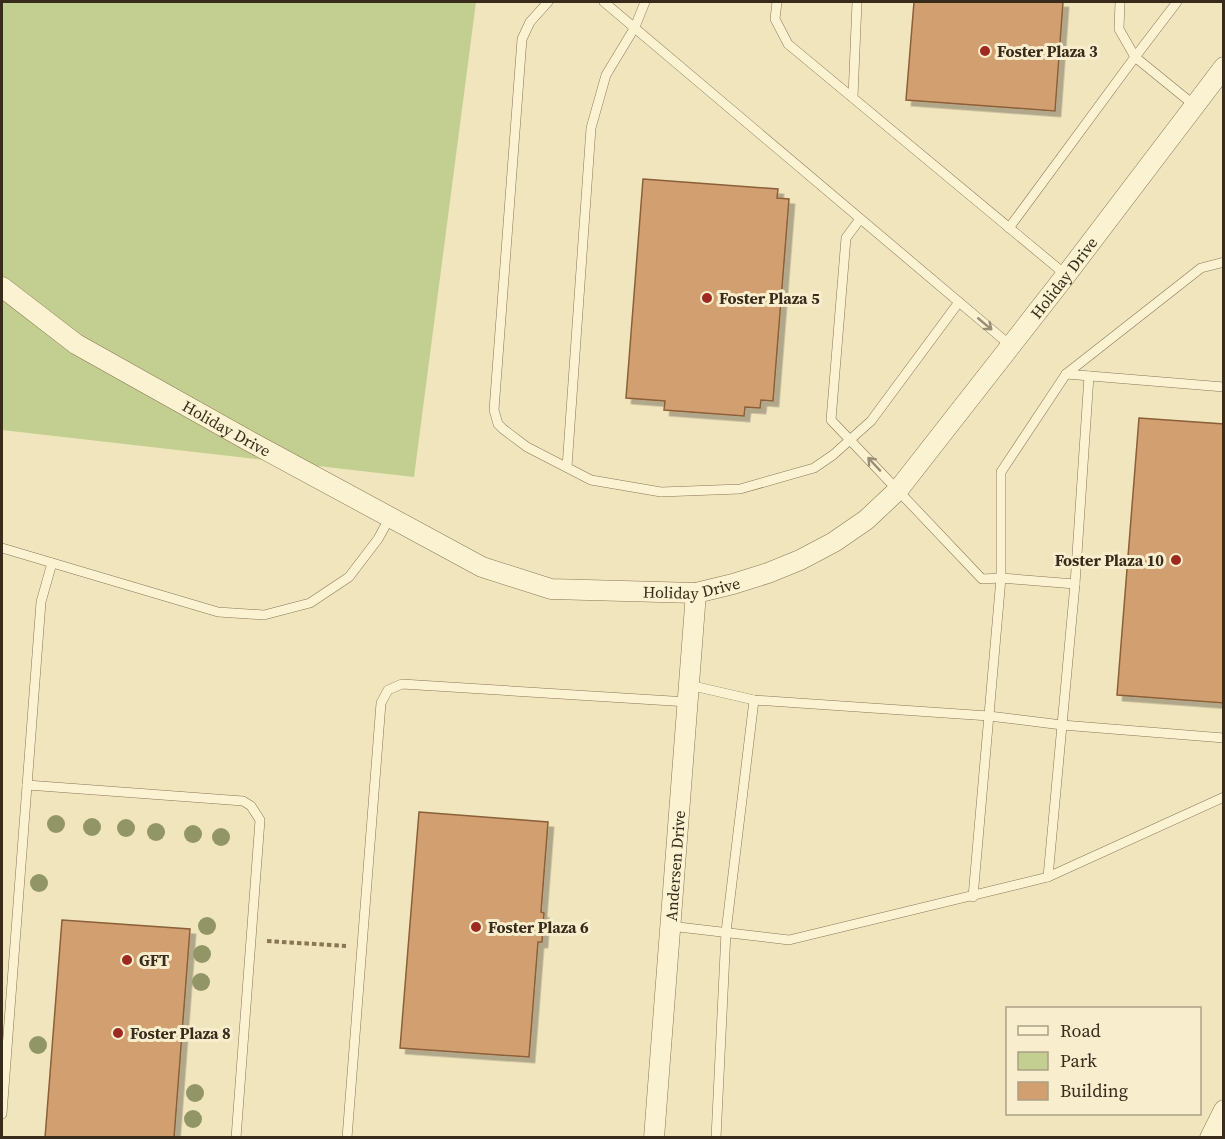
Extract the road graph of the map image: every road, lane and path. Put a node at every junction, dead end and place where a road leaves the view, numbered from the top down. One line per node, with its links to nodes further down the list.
1 (548, 2): 24 (lane)
2 (604, 2): 8 (lane)
3 (645, 2): 8 (lane)
4 (777, 2): 11 (lane)
5 (857, 2): 11 (lane)
6 (1120, 2): 9 (lane)
7 (1178, 2): 9 (lane)
8 (635, 27): 13 (lane); 24 (lane)
9 (1135, 57): 12 (lane); 14 (lane)
10 (1224, 67): 12 (street, Holiday Drive)
11 (853, 97): 14 (lane)
12 (1194, 105): 16 (street, Holiday Drive)
13 (860, 219): 18 (lane); 23 (lane)
14 (1009, 228): 16 (lane)
15 (1224, 262): 20 (lane)
16 (1066, 275): 19 (street, Holiday Drive)
17 (2, 287): 26 (street, Holiday Drive)
18 (959, 302): 19 (lane, one-way to 19); 23 (lane)
19 (1011, 346): 25 (street, Holiday Drive)
20 (1066, 374): 21 (lane); 29 (lane)
21 (1089, 376): 22 (lane); 30 (lane)
22 (1224, 387)
23 (850, 439): 24 (lane); 25 (lane, one-way to 23)
24 (567, 467)
25 (898, 490): 29 (lane); 31 (street, Holiday Drive)
26 (390, 517): 28 (lane); 31 (street, Holiday Drive)
27 (2, 548): 28 (lane)
28 (52, 563): 37 (lane)
29 (1001, 578): 30 (lane); 34 (lane)
30 (1075, 584): 35 (lane)
31 (696, 593): 32 (street, Andersen Drive)
32 (688, 694): 33 (lane); 41 (street, Andersen Drive); 48 (lane)
33 (754, 700): 34 (lane); 42 (lane)
34 (989, 716): 35 (lane); 40 (lane)
35 (1062, 725): 36 (lane); 39 (lane)
36 (1224, 738)
37 (27, 785): 46 (lane); 47 (lane)
38 (1224, 797): 39 (lane)
39 (1048, 877): 40 (lane)
40 (973, 897): 42 (lane)
41 (670, 926): 42 (lane); 49 (street, Andersen Drive)
42 (726, 932): 50 (lane)
43 (267, 941): 44 (path)
44 (346, 946)
45 (1224, 1110): 51 (street)
46 (2, 1114)
47 (236, 1137)
48 (347, 1137)
49 (654, 1137)
50 (716, 1137)
51 (1210, 1137)

